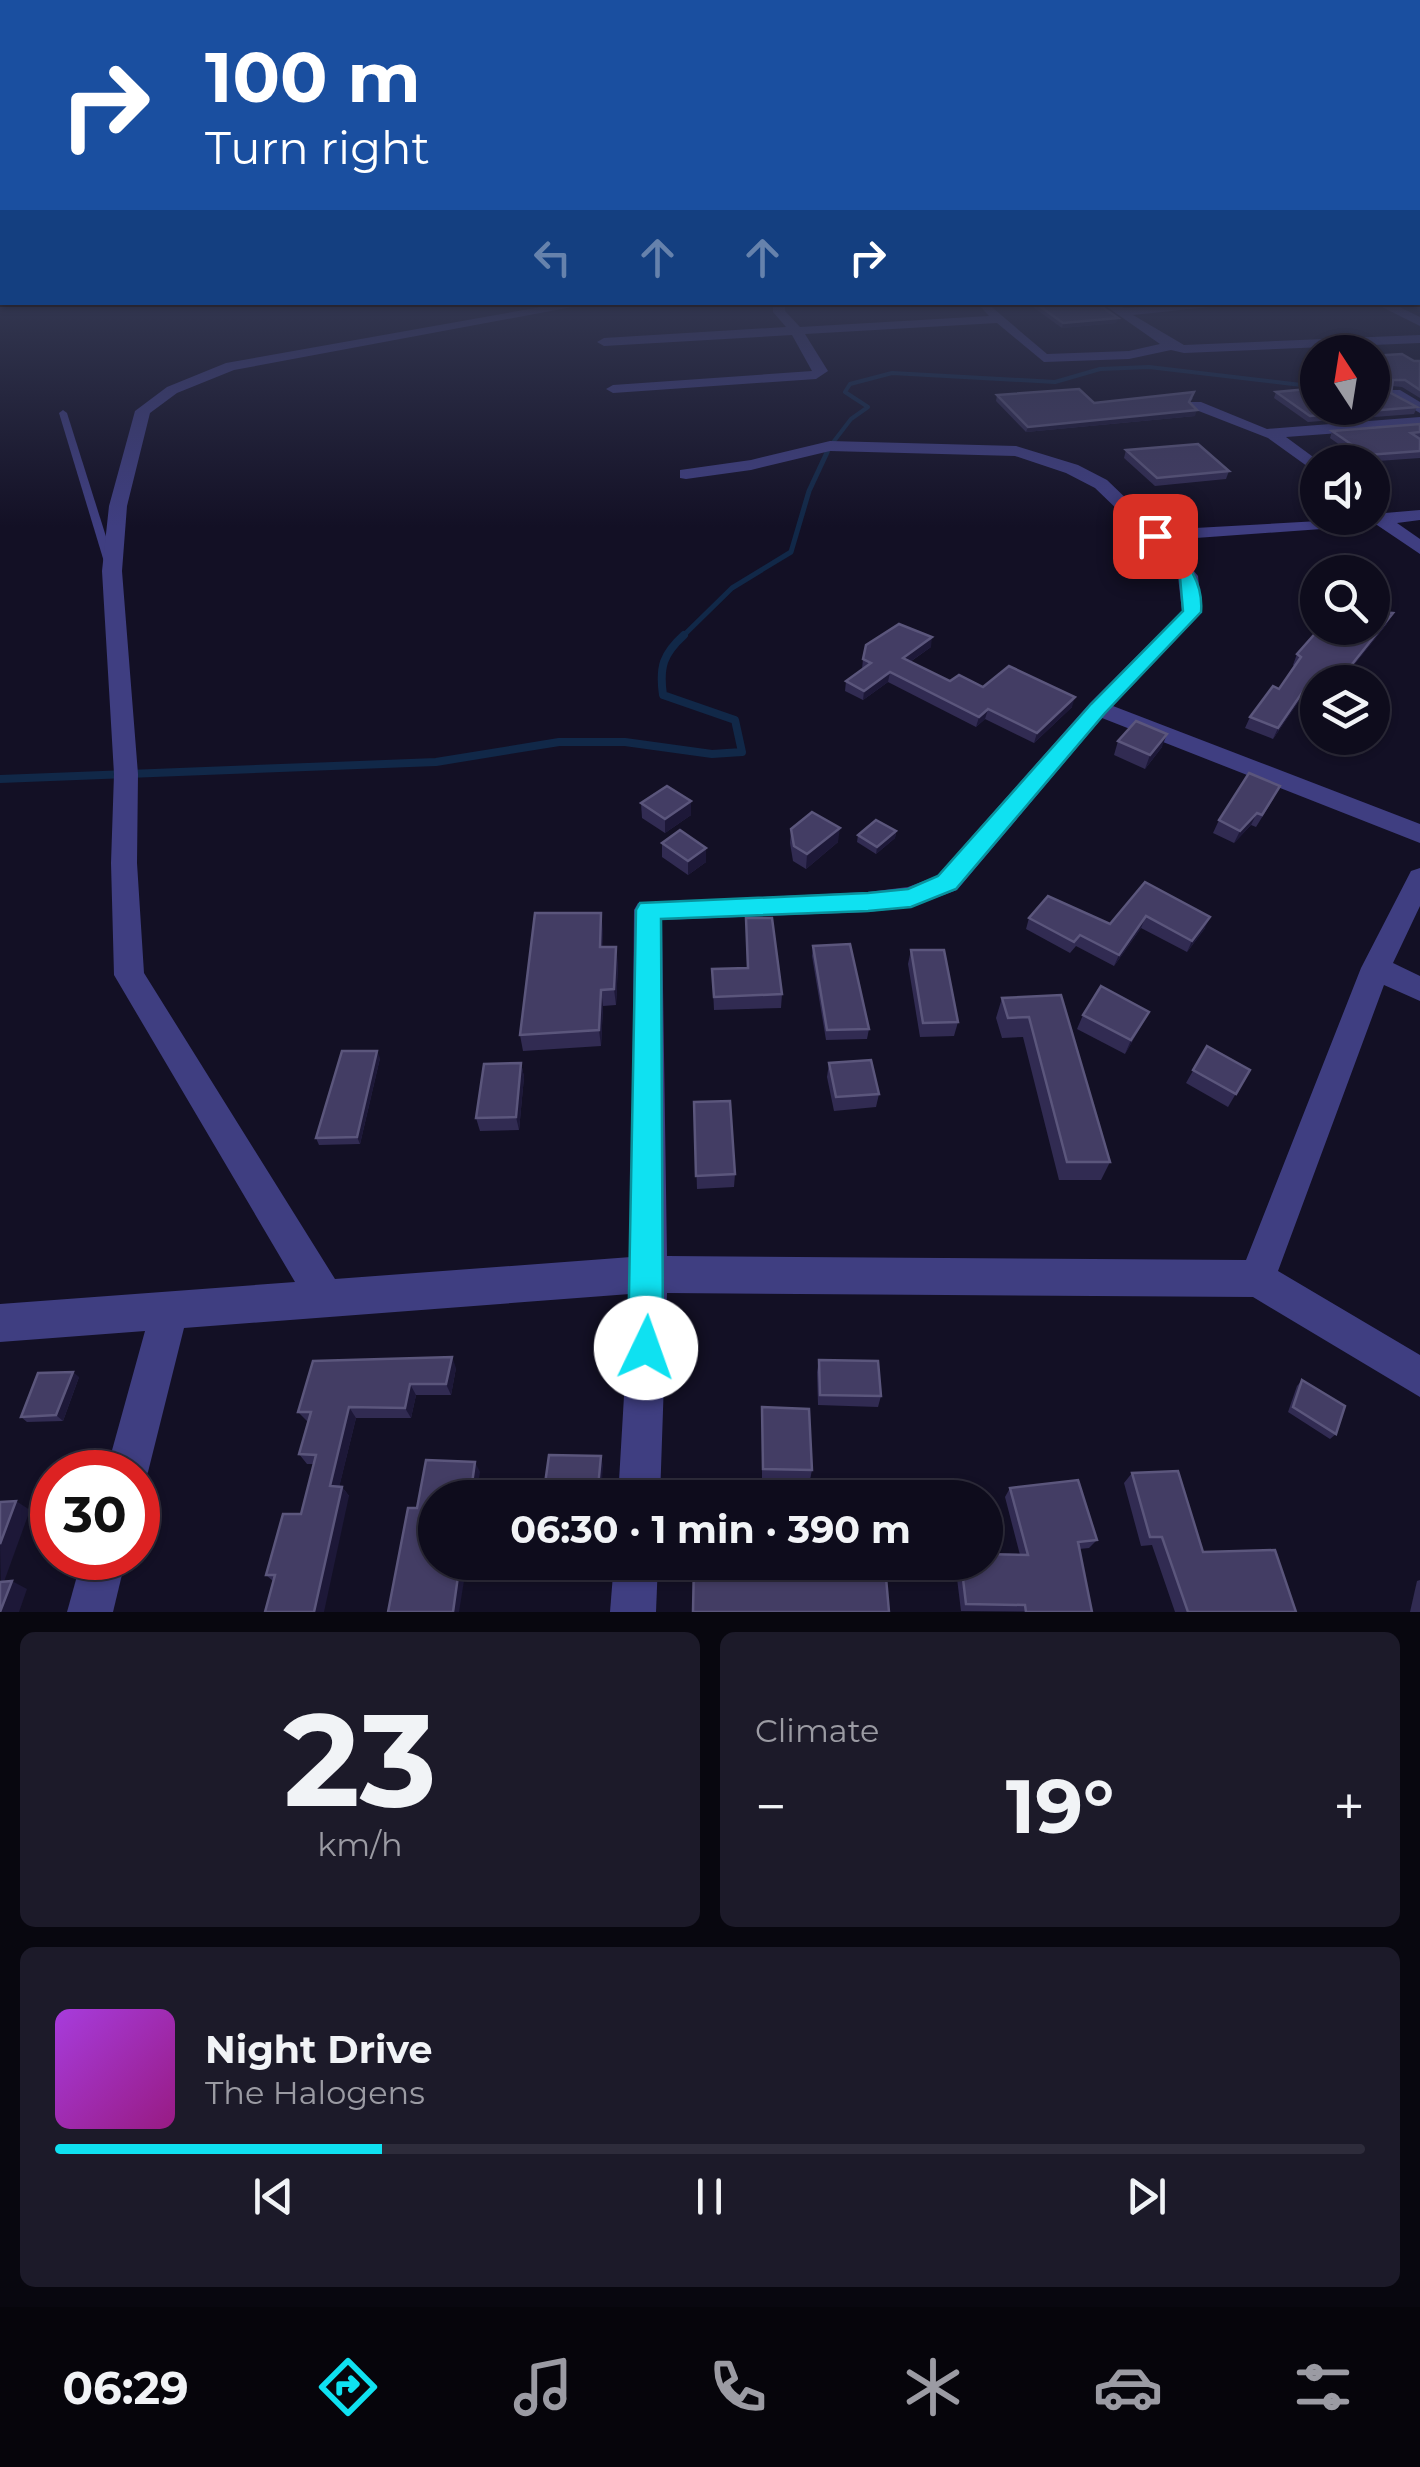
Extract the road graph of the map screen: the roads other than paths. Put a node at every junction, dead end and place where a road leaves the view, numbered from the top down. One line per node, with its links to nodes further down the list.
1 (206, 376): 18 (street)
2 (798, 376): 3 (street)
3 (612, 389)
4 (1395, 393): 6 (street)
5 (1196, 405): 9 (street)
6 (1420, 408)
7 (63, 413): 18 (lane)
8 (1420, 422): 9 (street)
9 (1272, 434): 10 (street)
10 (1300, 455)
11 (686, 474): 16 (street)
12 (1390, 515): 13 (street)
13 (1420, 515)
14 (1300, 522): 16 (street)
15 (1390, 525): 17 (street)
16 (1155, 536): 19 (street)
17 (1420, 548)
18 (112, 570): 26 (street)
19 (1098, 708): 20 (street); 24 (street)
20 (1420, 834)
21 (1420, 878): 22 (street)
22 (1376, 968): 23 (street); 25 (street)
23 (1420, 989)
24 (650, 1274): 25 (street); 26 (street); 31 (street)
25 (1257, 1279): 29 (street)
26 (325, 1298): 27 (street)
27 (169, 1312): 28 (street); 30 (street)
28 (0, 1323)
29 (1420, 1377)
30 (133, 1450)
31 (640, 1480)
32 (98, 1580): 34 (street)
33 (635, 1580): 35 (street)
34 (90, 1612)
35 (633, 1612)

